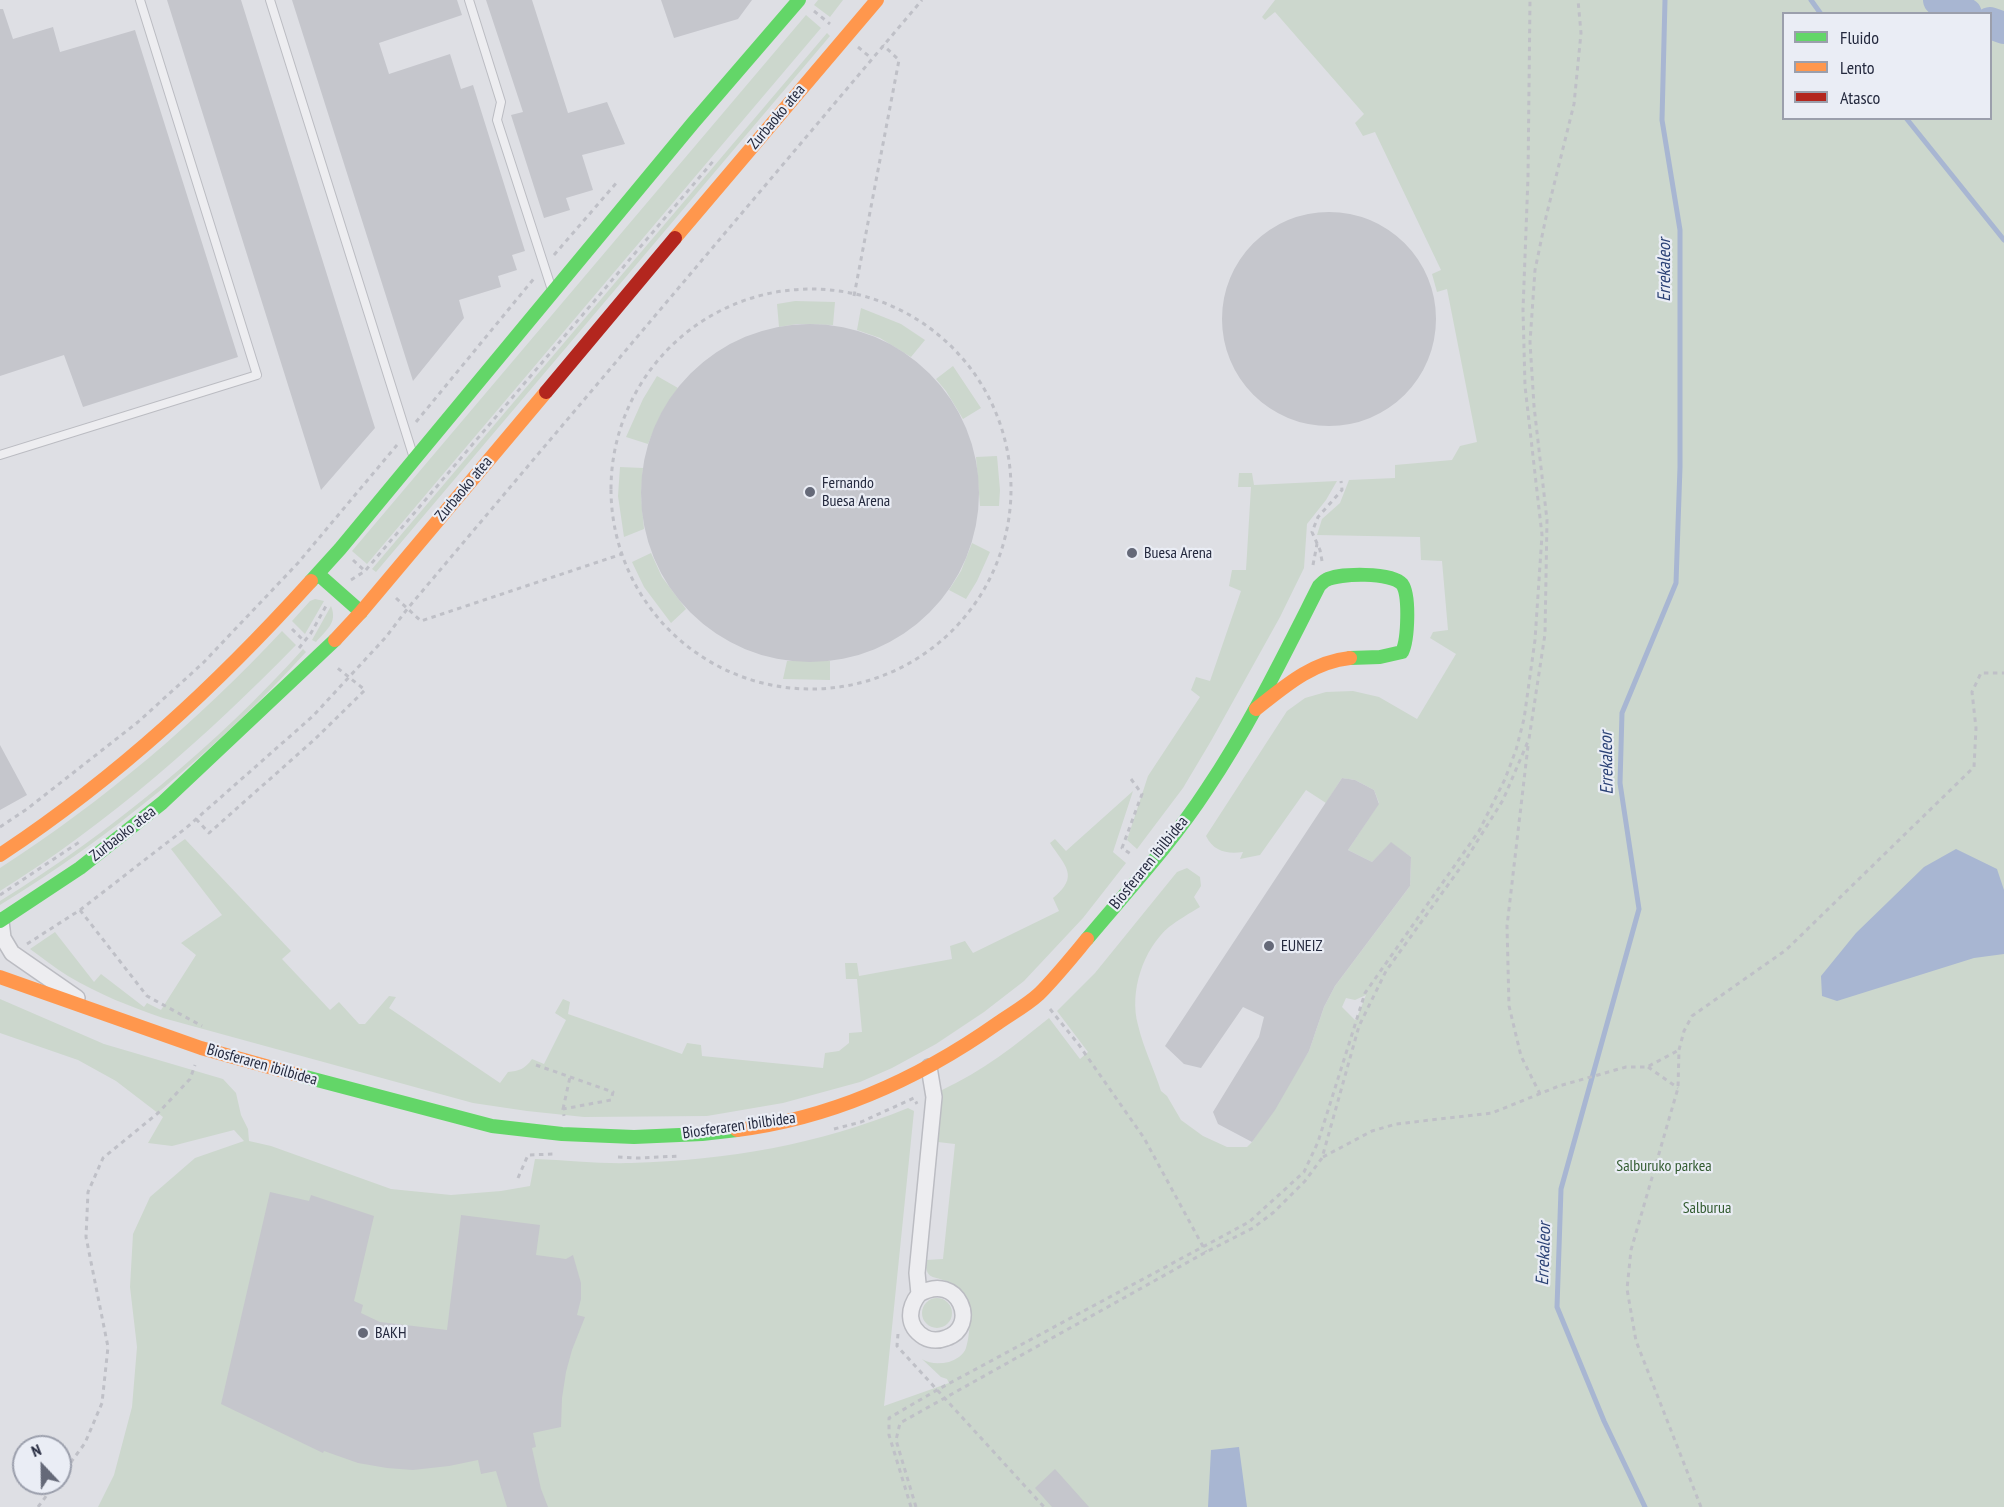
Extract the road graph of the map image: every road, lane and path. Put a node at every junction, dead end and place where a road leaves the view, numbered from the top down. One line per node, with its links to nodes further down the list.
1 (140, 0): 17 (lane)
2 (270, 0): 18 (lane)
3 (469, 0): 13 (lane)
4 (799, 0): 13 (street)
5 (922, 0): 11 (path)
6 (1530, 0): 39 (path)
7 (1578, 0): 40 (path)
8 (875, 1): 28 (street, Zurbaoko atea)
9 (836, 16): 10 (path)
10 (830, 23)
11 (883, 45): 14 (path); 30 (path)
12 (721, 151): 25 (path)
13 (553, 293): 18 (street)
14 (854, 297): 15 (path); 23 (path)
15 (664, 346)
16 (655, 354): 23 (path)
17 (0, 455)
18 (415, 460): 22 (street)
19 (1341, 481): 21 (path)
20 (322, 533): 22 (path)
21 (1317, 544): 24 (path); 27 (path)
22 (340, 549): 25 (path); 26 (street)
23 (622, 554): 30 (path)
24 (1313, 568)
25 (365, 571): 28 (path); 29 (path)
26 (318, 574): 29 (street); 32 (street)
27 (1325, 580): 38 (street, Biosferaren ibilbidea); 38 (street, Biosferaren ibilbidea)
28 (382, 585): 30 (path); 31 (street, Zurbaoko atea)
29 (336, 590): 31 (street); 33 (path)
30 (408, 609): 37 (path)
31 (360, 612): 35 (street, Zurbaoko atea)
32 (279, 617): 33 (path); 44 (street)
33 (305, 641): 34 (path)
34 (297, 650)
35 (320, 657): 37 (path); 48 (street, Zurbaoko atea)
36 (2004, 673): 54 (path)
37 (350, 677): 42 (path); 42 (path)
38 (1256, 708): 45 (street, Biosferaren ibilbidea)
39 (1523, 725): 40 (path); 66 (path)
40 (1528, 739): 59 (path); 65 (path)
41 (1131, 779): 45 (path)
42 (196, 819): 47 (path)
43 (81, 841): 46 (path)
44 (0, 855)
45 (1149, 866): 51 (street, Biosferaren ibilbidea)
46 (0, 895)
47 (80, 910): 49 (path); 53 (path)
48 (0, 921): 49 (street)
49 (12, 953): 52 (street, Biosferaren ibilbidea)
50 (0, 976): 52 (street, Biosferaren ibilbidea)
51 (1038, 995): 55 (street, Biosferaren ibilbidea); 66 (path)
52 (100, 1013): 53 (street, Biosferaren ibilbidea)
53 (201, 1048): 55 (street, Biosferaren ibilbidea); 72 (path)
54 (1679, 1050): 56 (path); 58 (path)
55 (929, 1067): 68 (street)
56 (1647, 1067): 58 (path); 59 (path)
57 (570, 1077): 60 (path)
58 (1678, 1088): 76 (path)
59 (1540, 1094): 65 (path)
60 (563, 1109)
61 (920, 1109): 62 (path)
62 (828, 1131)
63 (684, 1156): 64 (path)
64 (615, 1157)
65 (1323, 1158): 67 (path)
66 (1203, 1246): 67 (path); 70 (path)
67 (1206, 1252): 71 (path)
68 (919, 1294)
69 (898, 1334): 70 (path)
70 (938, 1390): 71 (path); 73 (path)
71 (945, 1397): 74 (path); 75 (path)
72 (72, 1461)
73 (911, 1507)
74 (916, 1507)
75 (1044, 1507)
76 (1701, 1507)

